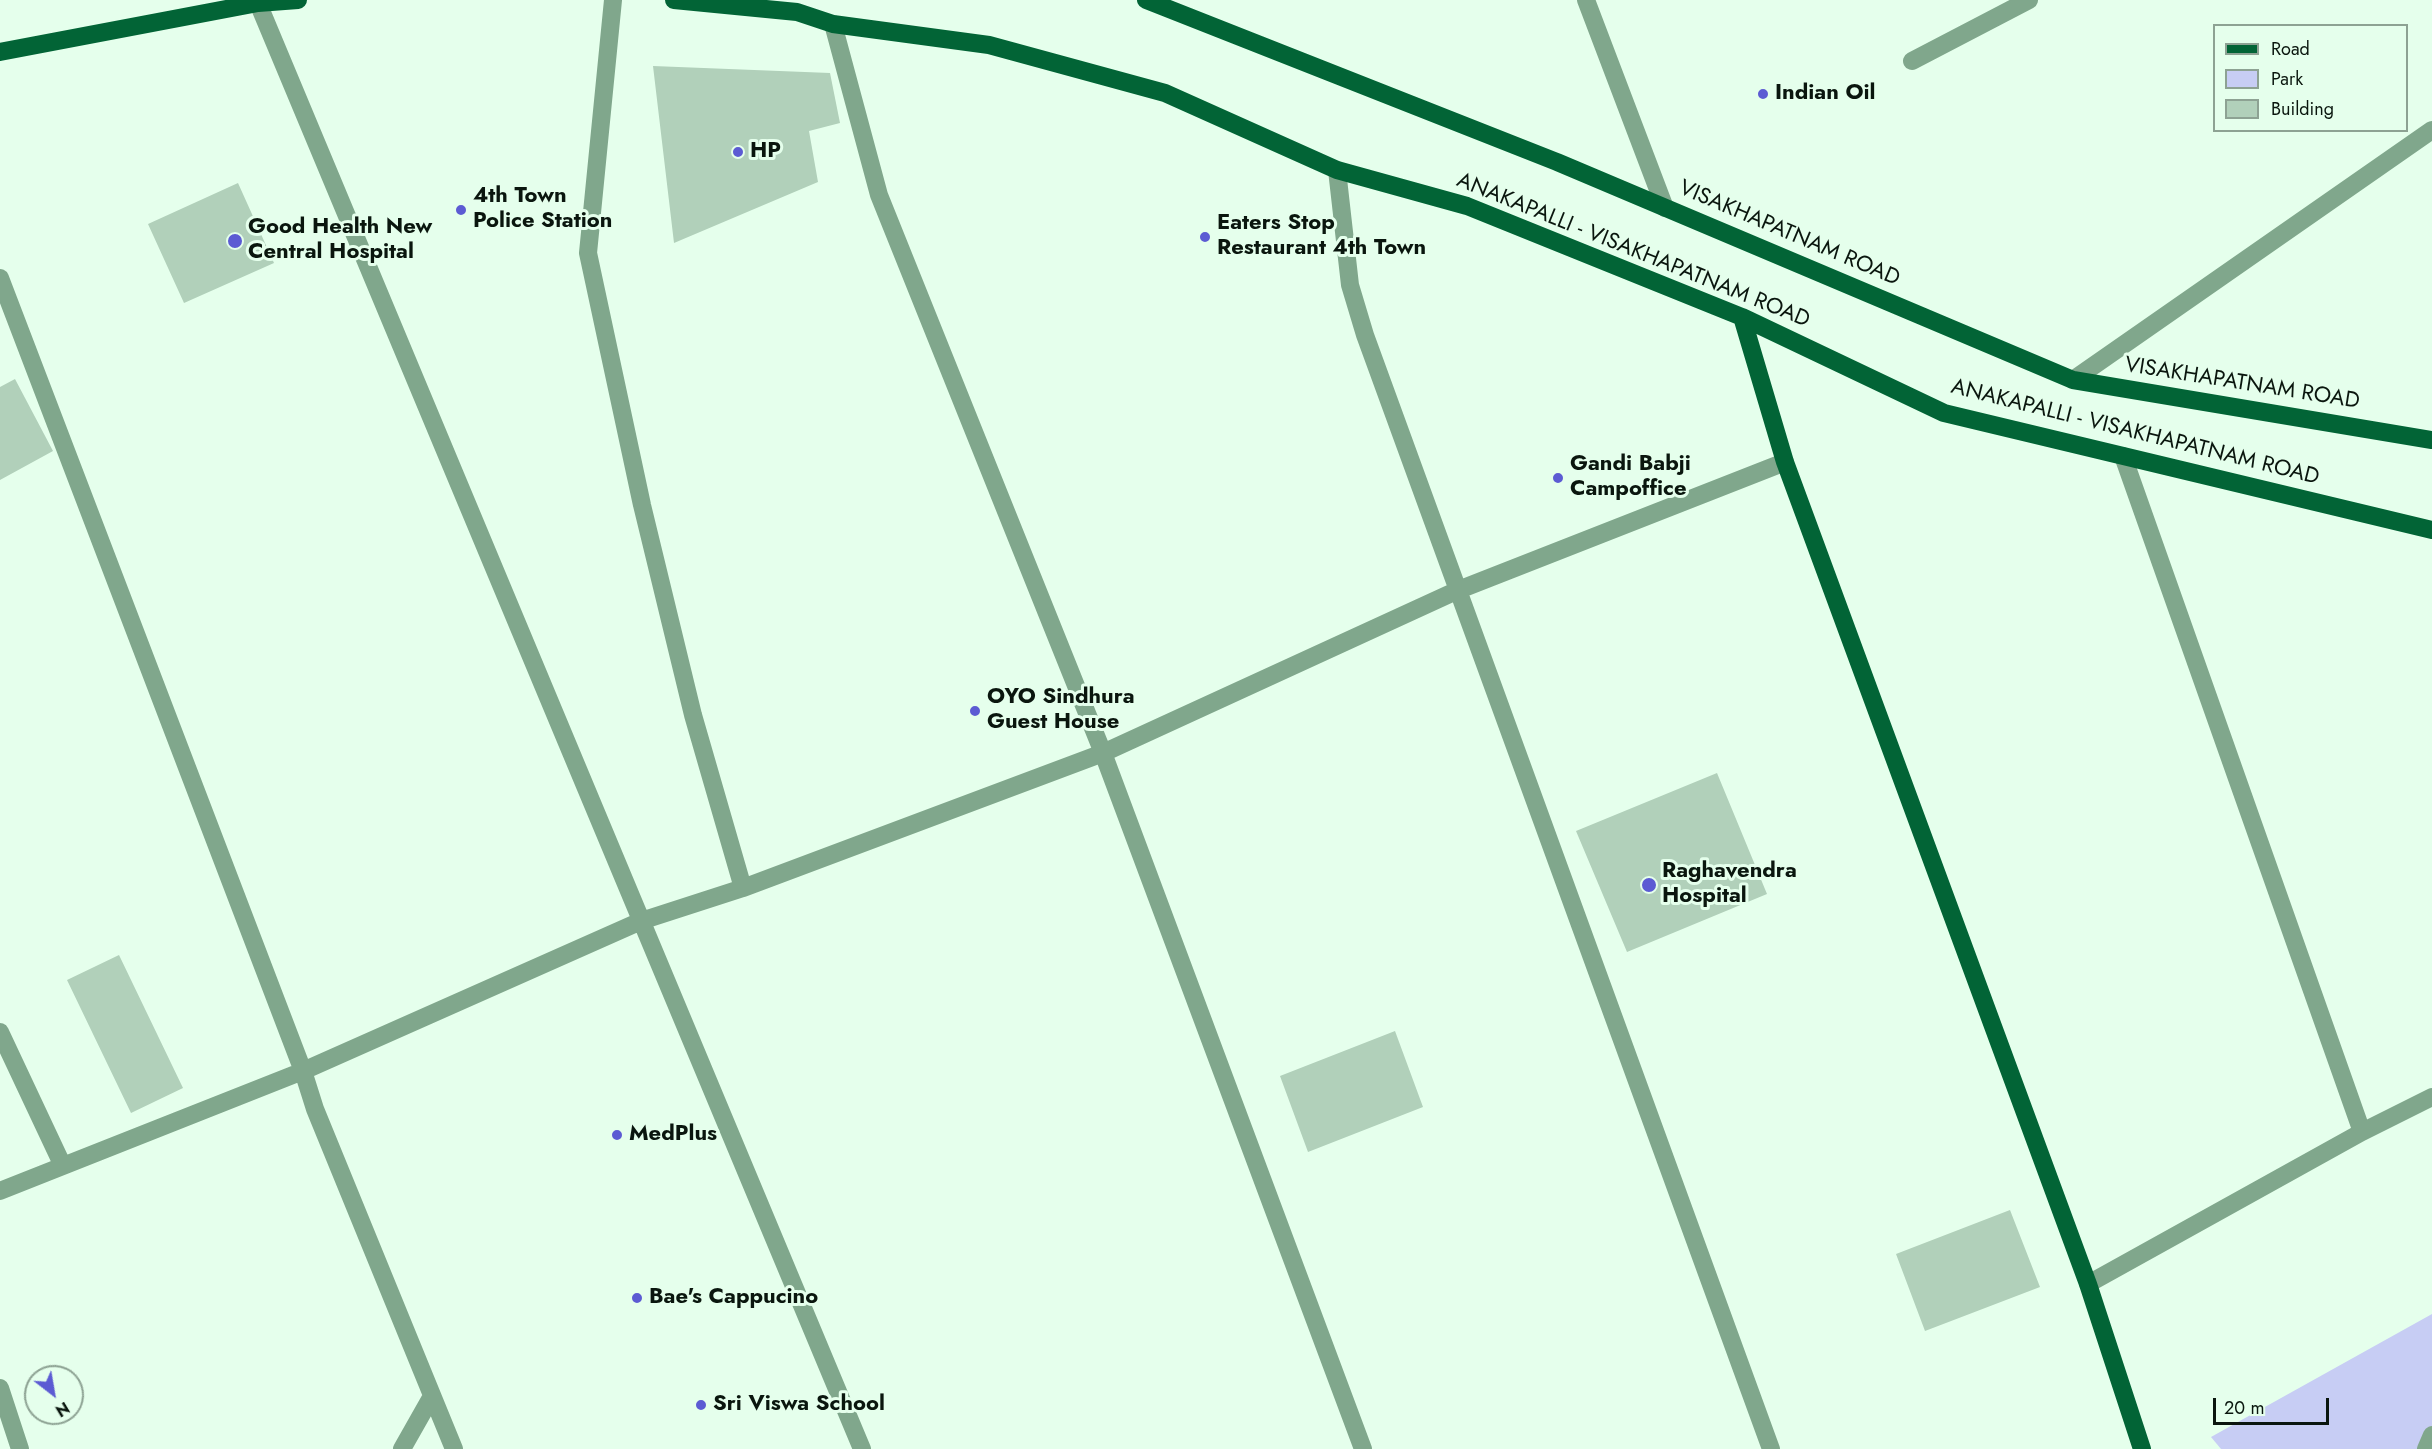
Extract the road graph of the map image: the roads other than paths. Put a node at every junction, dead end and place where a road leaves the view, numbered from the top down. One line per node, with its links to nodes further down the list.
1 (298, 0): 7 (main road)
2 (613, 0): 23 (street)
3 (674, 0): 8 (main road, ANAKAPALLI - VISAKHAPATNAM ROAD)
4 (1586, 0): 13 (street)
5 (2029, 0): 10 (street)
6 (1151, 1): 13 (main road, VISAKHAPATNAM ROAD)
7 (258, 3): 9 (main road); 24 (street)
8 (833, 24): 12 (main road, ANAKAPALLI - VISAKHAPATNAM ROAD); 22 (street)
9 (0, 52)
10 (1912, 61)
11 (2432, 130): 16 (street)
12 (1337, 170): 15 (main road, ANAKAPALLI - VISAKHAPATNAM ROAD); 21 (street)
13 (1665, 208): 16 (main road, VISAKHAPATNAM ROAD)
14 (0, 278): 26 (street)
15 (1742, 317): 18 (main road, ANAKAPALLI - VISAKHAPATNAM ROAD); 19 (main road)
16 (2073, 380): 17 (main road, VISAKHAPATNAM ROAD)
17 (2432, 440)
18 (2123, 456): 20 (main road, ANAKAPALLI - VISAKHAPATNAM ROAD); 28 (street)
19 (1785, 462): 21 (street); 31 (main road)
20 (2432, 530)
21 (1456, 591): 22 (street); 40 (street)
22 (1103, 753): 23 (street); 39 (street)
23 (743, 888): 24 (street)
24 (641, 921): 26 (street); 38 (street)
25 (0, 1032): 29 (street)
26 (303, 1071): 29 (street); 33 (street)
27 (2432, 1097): 28 (street)
28 (2362, 1132): 31 (street)
29 (62, 1164): 30 (street)
30 (0, 1191)
31 (2088, 1284): 41 (main road)
32 (0, 1388): 35 (street)
33 (432, 1396): 36 (street); 37 (street)
34 (2432, 1435): 42 (street)
35 (20, 1449)
36 (402, 1449)
37 (454, 1449)
38 (862, 1449)
39 (1363, 1449)
40 (1771, 1449)
41 (2142, 1449)
42 (2426, 1449)

